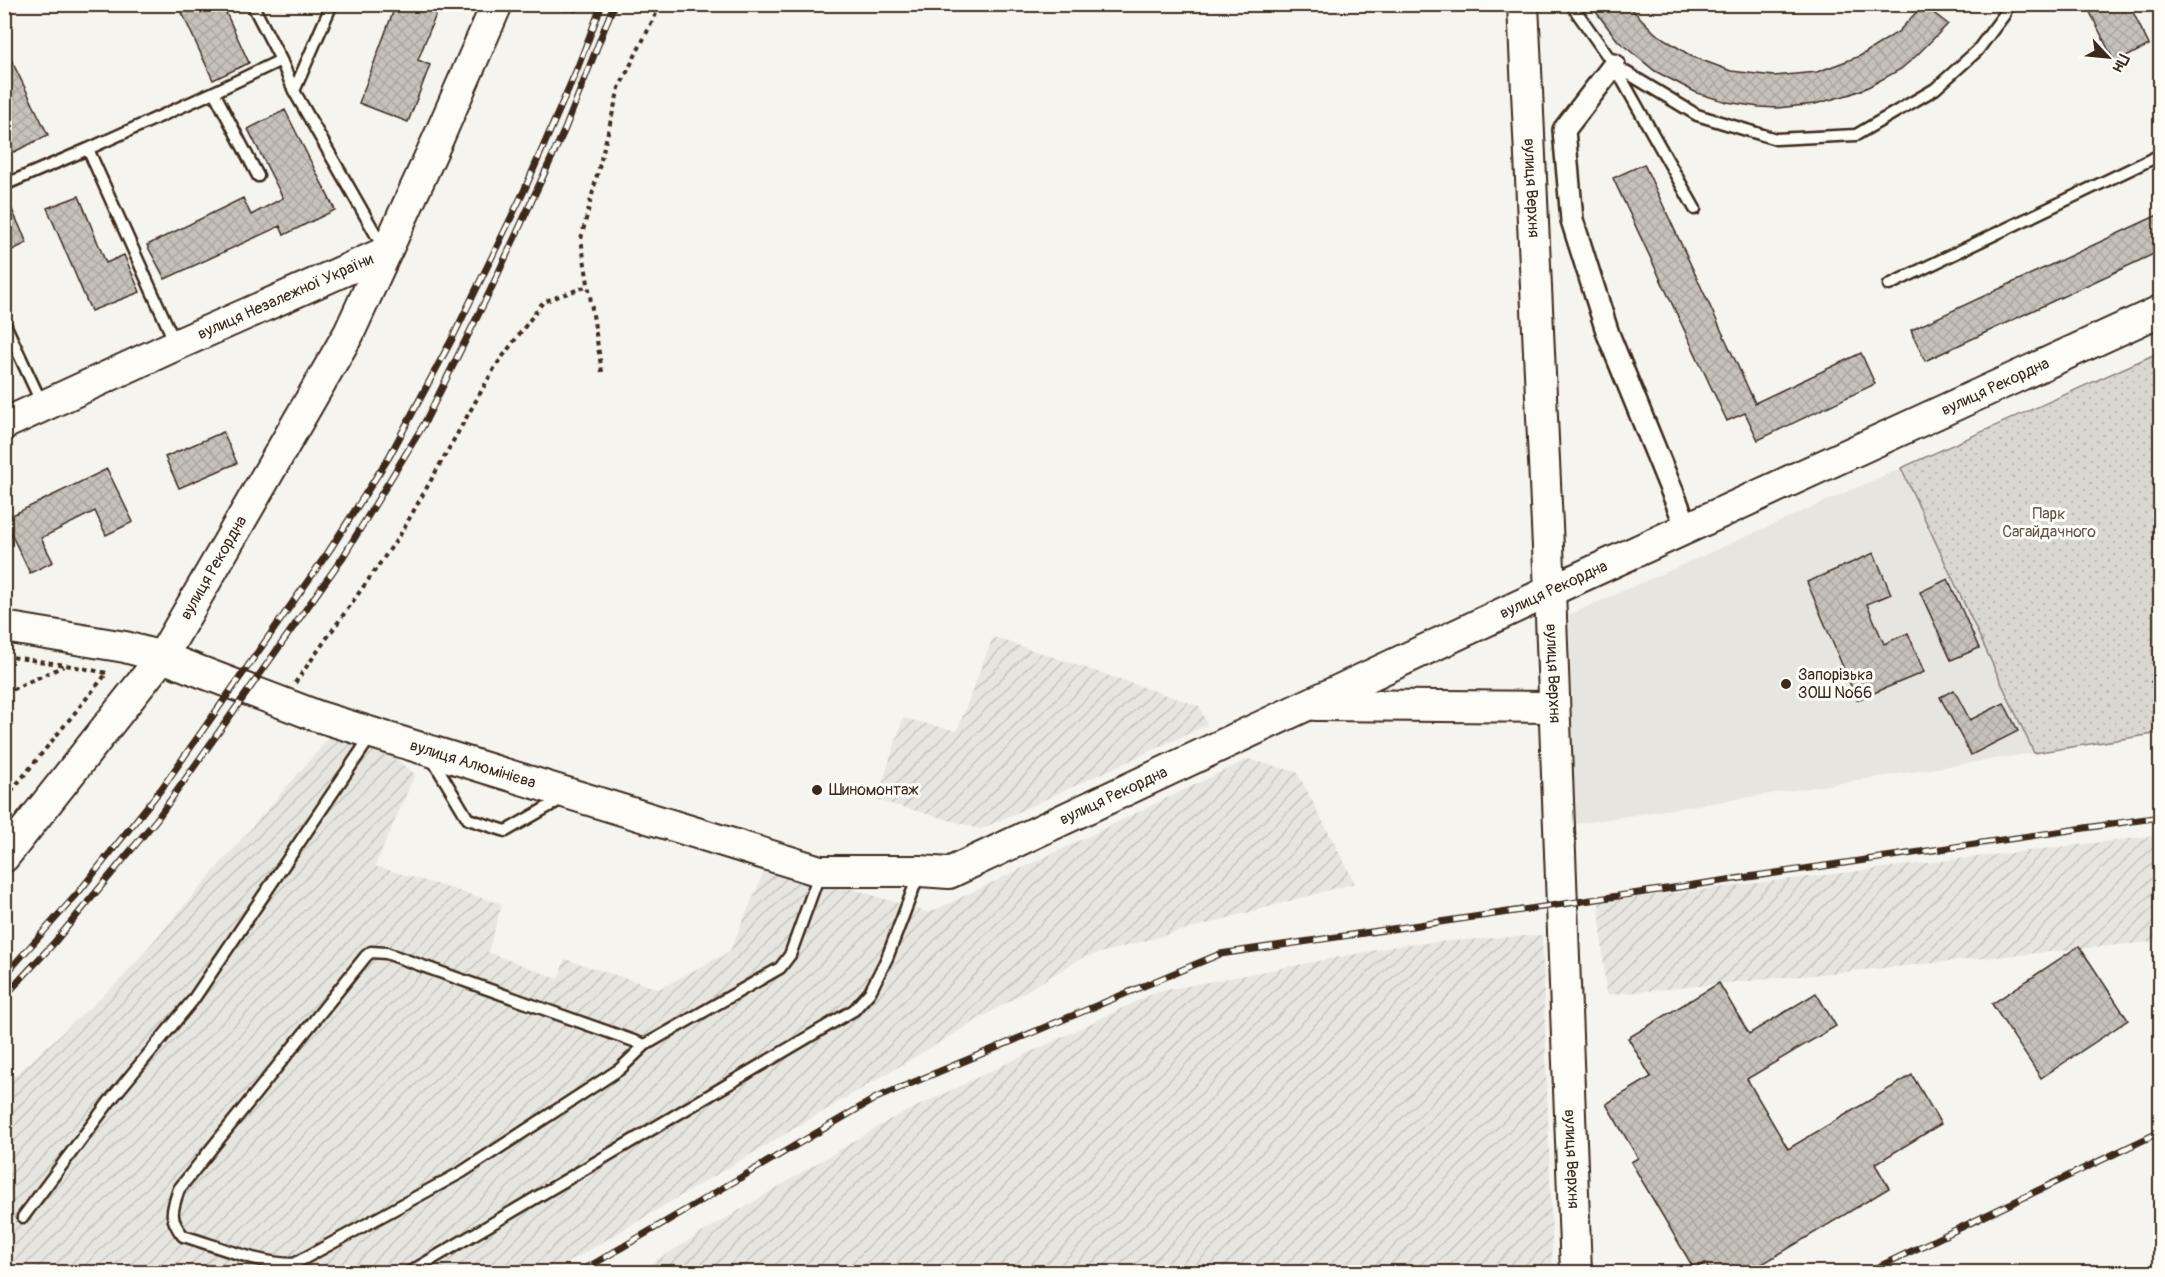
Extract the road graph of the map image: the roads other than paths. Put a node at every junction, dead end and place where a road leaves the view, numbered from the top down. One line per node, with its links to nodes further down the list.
1 (252, 4): 7 (lane)
2 (332, 4): 9 (lane)
3 (497, 4): 16 (street, вулиця Незалежної України)
4 (1523, 4): 24 (street, вулиця Верхня)
5 (1571, 4): 8 (lane)
6 (2008, 4): 8 (lane)
7 (281, 60): 9 (lane); 10 (lane)
8 (1614, 64): 15 (lane); 23 (street)
9 (294, 91): 16 (lane)
10 (214, 92): 11 (lane); 13 (lane)
11 (88, 149): 14 (lane); 20 (lane)
12 (2160, 155): 17 (lane)
13 (258, 176)
14 (4, 185)
15 (1695, 209)
16 (386, 252): 20 (street, вулиця Незалежної України); 26 (street, вулиця Рекордна)
17 (1889, 285)
18 (2160, 311): 23 (street, вулиця Рекордна)
19 (4, 322): 21 (lane)
20 (176, 345): 21 (street, вулиця Незалежної України)
21 (43, 407): 22 (street, вулиця Незалежної України)
22 (4, 424)
23 (1687, 528): 24 (street, вулиця Рекордна)
24 (1550, 591): 27 (street, вулиця Рекордна); 28 (street, вулиця Верхня)
25 (4, 627): 26 (street, вулиця Алюмінієва)
26 (162, 657): 29 (street, вулиця Алюмінієва); 32 (street, вулиця Рекордна)
27 (1307, 705): 28 (street); 34 (street, вулиця Рекордна)
28 (1554, 707): 38 (street, вулиця Верхня)
29 (373, 733): 30 (street, вулиця Алюмінієва); 36 (lane)
30 (426, 749): 31 (street, вулиця Алюмінієва); 31 (lane)
31 (571, 794): 33 (street, вулиця Алюмінієва)
32 (4, 857)
33 (820, 871): 34 (street, вулиця Алюмінієва); 35 (lane)
34 (934, 872): 37 (lane)
35 (645, 1045): 35 (lane)
36 (23, 1217)
37 (410, 1272)
38 (1576, 1272)

